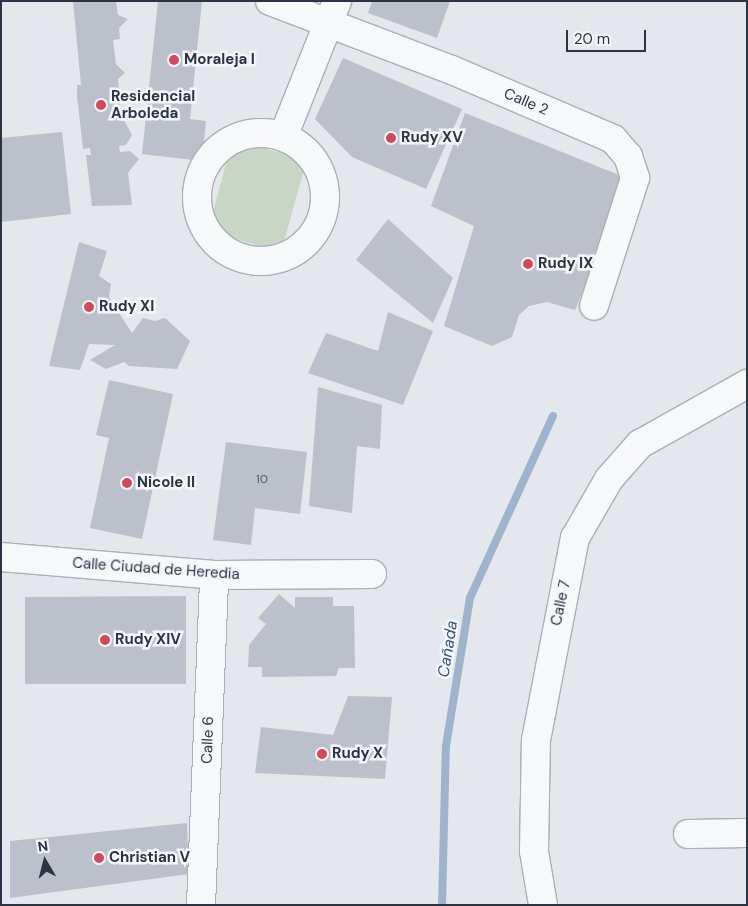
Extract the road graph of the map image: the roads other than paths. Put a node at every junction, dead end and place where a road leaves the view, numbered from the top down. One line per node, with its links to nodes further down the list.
1 (270, 1): 2 (street, Calle 2)
2 (333, 12): 3 (street); 4 (street, Calle 2)
3 (283, 136): 3 (street)
4 (594, 306)
5 (747, 384): 12 (street, Calle 7)
6 (1, 557): 8 (street, Calle Ciudad de Heredia)
7 (372, 574): 8 (street, Calle Ciudad de Heredia)
8 (214, 575): 11 (street, Calle 6)
9 (747, 833): 10 (street)
10 (688, 834)
11 (201, 905)
12 (543, 905)

